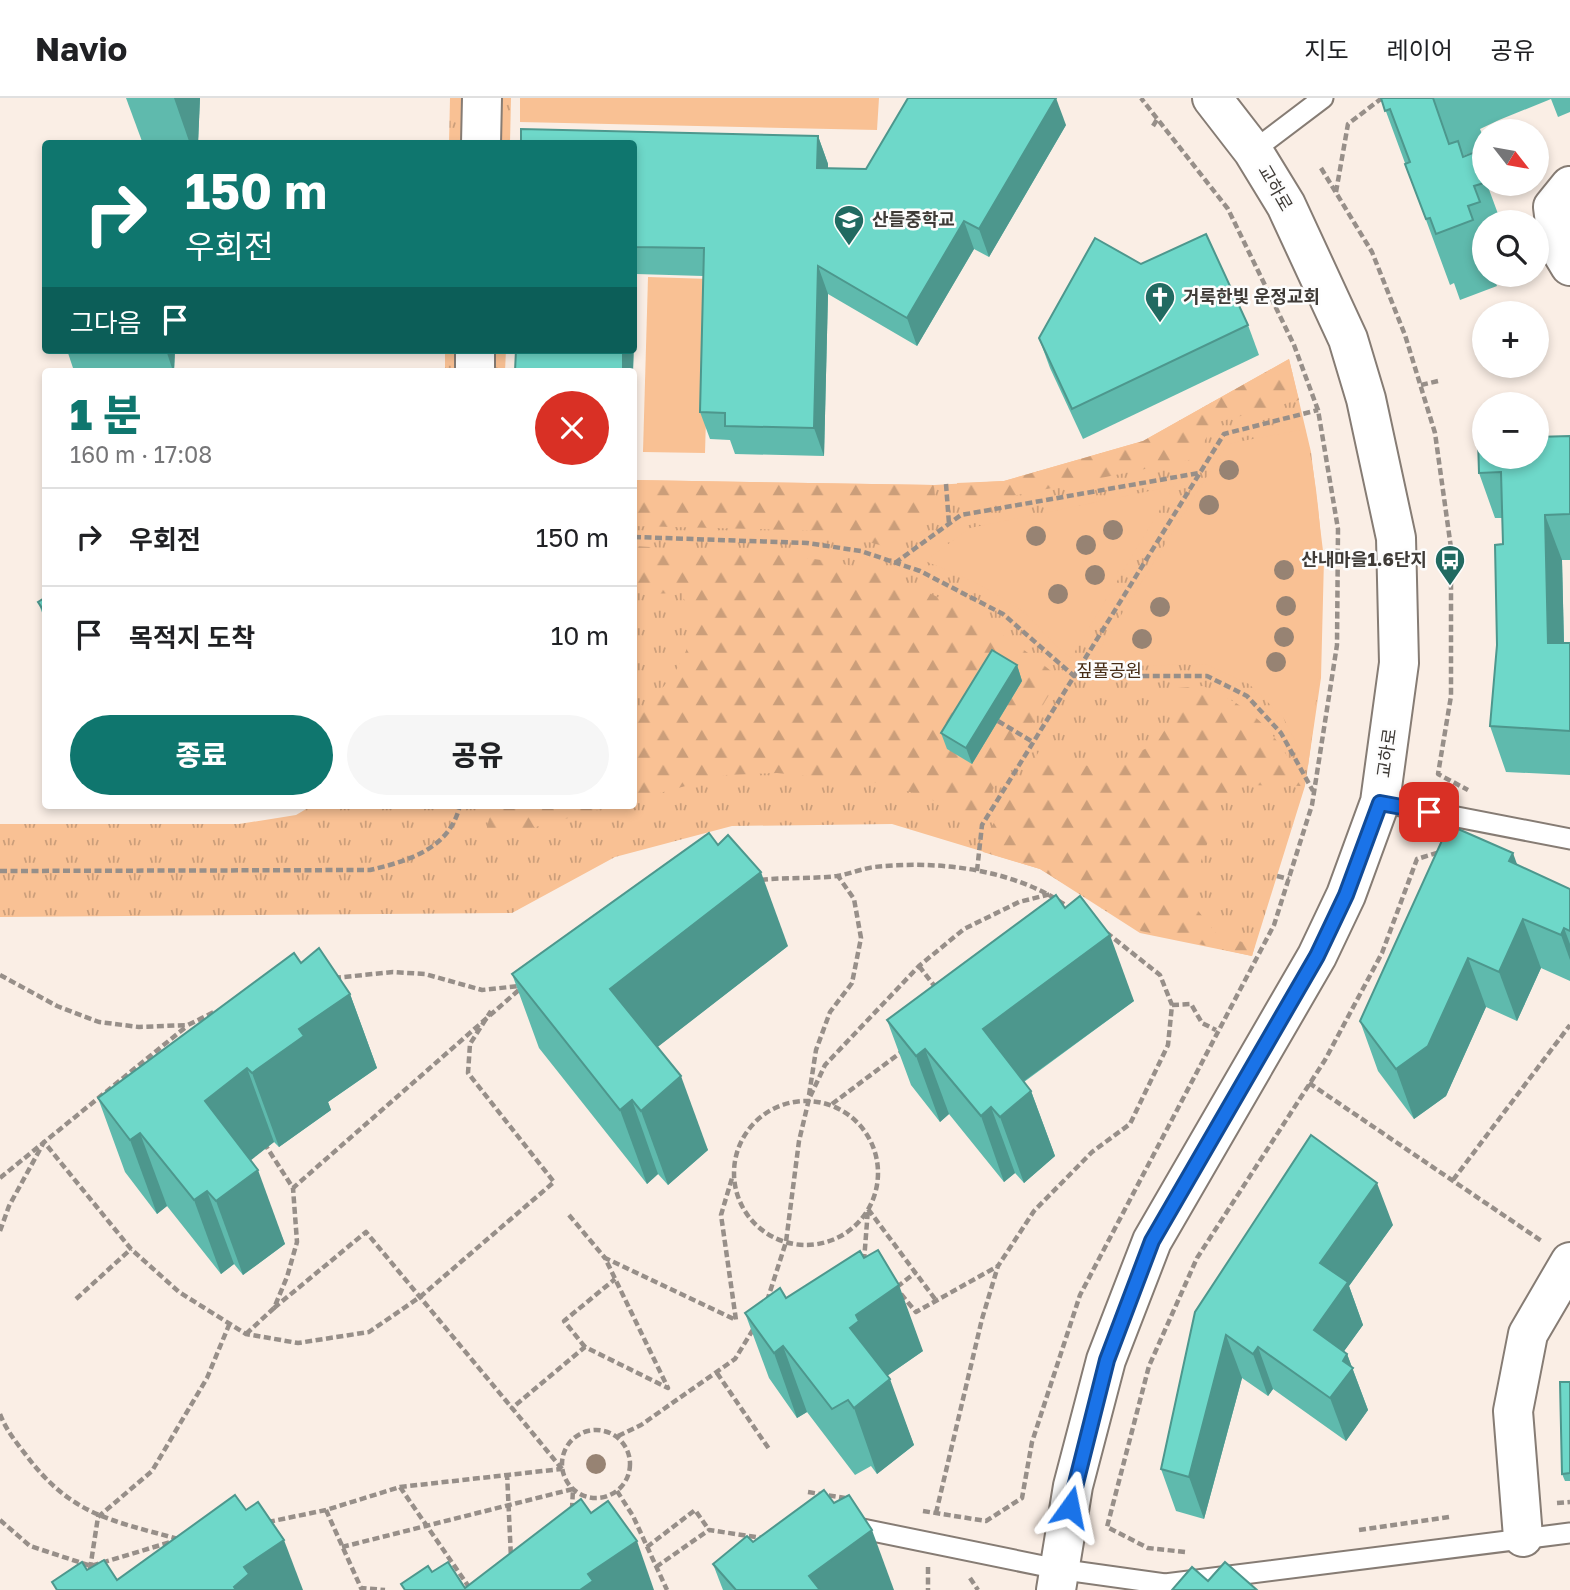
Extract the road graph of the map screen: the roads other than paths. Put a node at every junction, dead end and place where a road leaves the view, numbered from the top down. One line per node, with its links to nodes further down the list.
1 (482, 98): 4 (street)
2 (1212, 98): 5 (street, 교하로)
3 (1323, 98): 5 (lane)
4 (481, 140)
5 (1253, 151): 8 (street, 교하로)
6 (1570, 186): 7 (street)
7 (1570, 265)
8 (1380, 803): 9 (lane); 14 (street, 교하로)
9 (1570, 839)
10 (1560, 1254): 13 (street)
11 (843, 1525): 14 (lane)
12 (1570, 1532): 13 (lane)
13 (1523, 1537): 14 (lane)
14 (1057, 1580)

